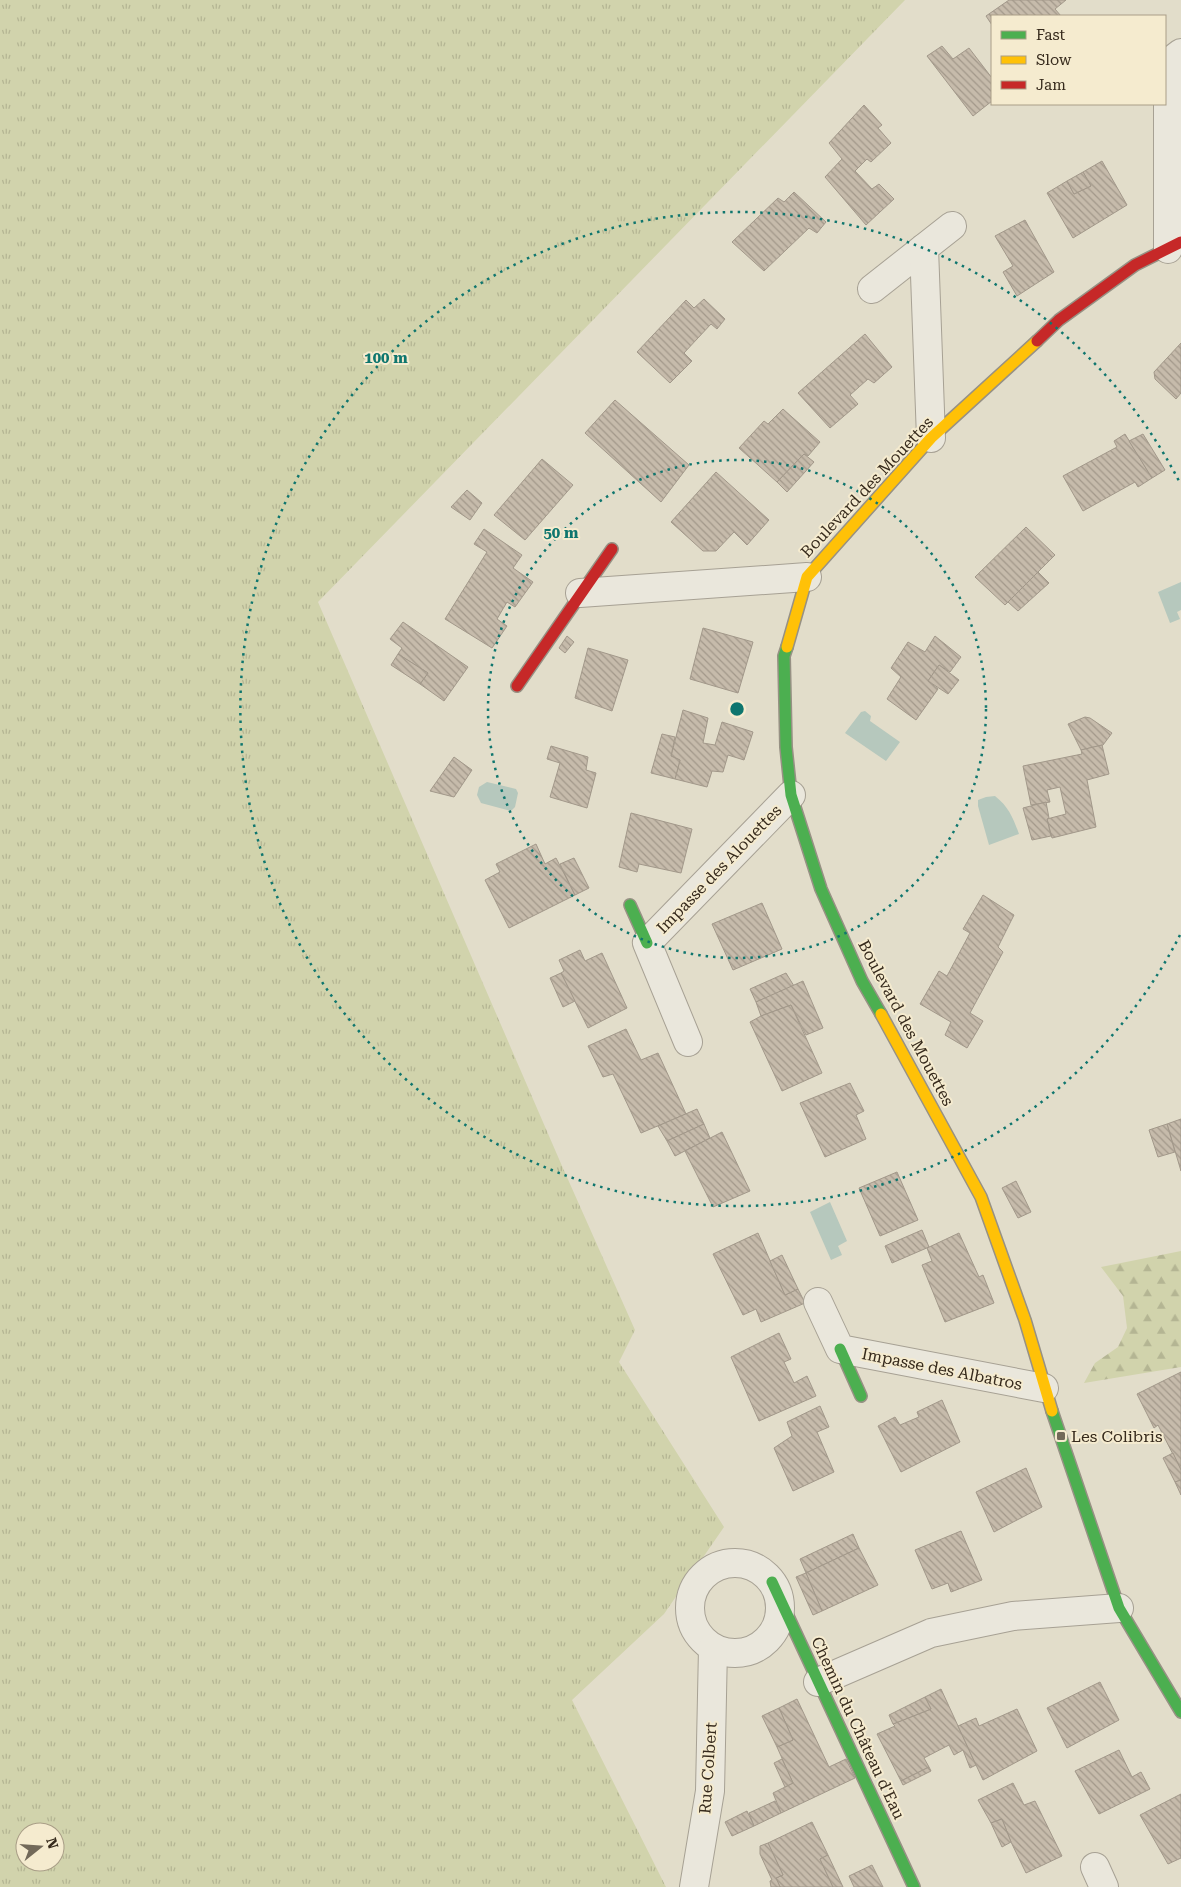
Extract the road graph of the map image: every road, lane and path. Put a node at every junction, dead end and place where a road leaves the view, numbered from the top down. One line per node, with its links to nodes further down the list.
1 (1181, 53): 3 (street)
2 (952, 226): 4 (street)
3 (1174, 246): 6 (street, Boulevard des Mouettes)
4 (924, 248): 5 (street); 6 (street)
5 (872, 289)
6 (931, 438): 8 (street, Boulevard des Mouettes)
7 (612, 549): 9 (street)
8 (807, 576): 9 (street); 11 (street, Boulevard des Mouettes)
9 (580, 593): 10 (street)
10 (517, 686)
11 (791, 794): 13 (street, Impasse des Alouettes); 17 (street, Boulevard des Mouettes)
12 (630, 904): 13 (street, Impasse des Alouettes)
13 (647, 943): 14 (street, Impasse des Alouettes)
14 (688, 1042)
15 (818, 1302): 16 (street, Impasse des Albatros)
16 (840, 1349): 17 (street, Impasse des Albatros); 18 (street, Impasse des Albatros)
17 (1044, 1388): 20 (street, Boulevard des Mouettes)
18 (861, 1396)
19 (772, 1582): 21 (street); 21 (street); 22 (street, Chemin du Château d'Eau)
20 (1119, 1608): 22 (street); 23 (street, Boulevard des Mouettes)
21 (713, 1648): 24 (street, Rue Colbert)
22 (818, 1682): 25 (street, Chemin du Château d'Eau)
23 (1181, 1712)
24 (694, 1887)
25 (914, 1887)

